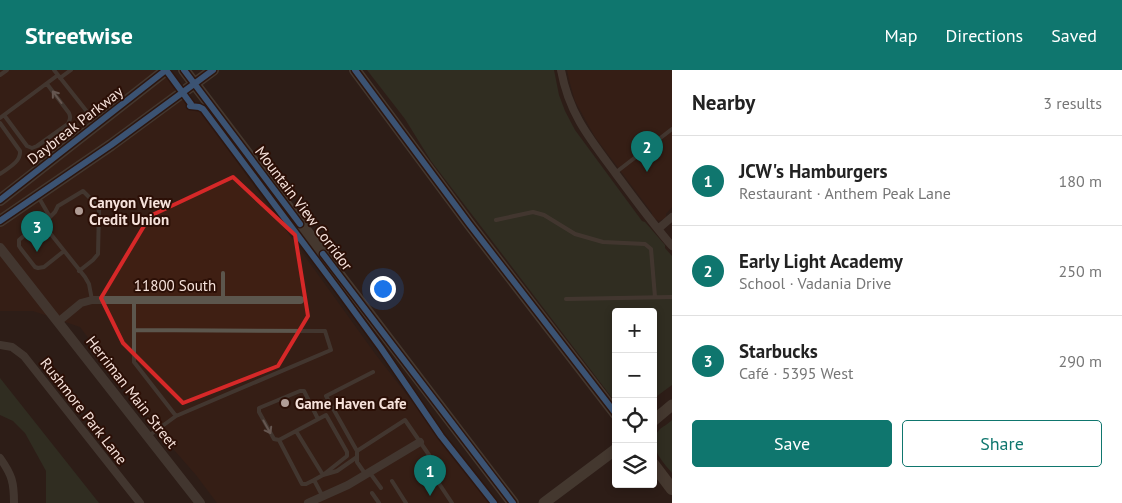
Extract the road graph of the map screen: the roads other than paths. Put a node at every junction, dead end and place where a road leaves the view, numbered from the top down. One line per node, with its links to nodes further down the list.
1 (7, 70): 9 (lane)
2 (54, 70): 10 (lane)
3 (71, 70): 10 (lane)
4 (166, 70): 15 (main road, Daybreak Parkway)
5 (184, 70): 12 (highway, Mountain View Corridor)
6 (213, 70): 12 (main road)
7 (355, 70): 44 (highway)
8 (561, 70): 17 (street)
9 (0, 75)
10 (59, 77): 11 (lane); 15 (lane)
11 (47, 84): 13 (lane); 13 (lane, one-way to 11)
12 (195, 84): 19 (main road); 72 (highway, Mountain View Corridor)
13 (2, 117)
14 (0, 123): 18 (lane)
15 (97, 124): 20 (main road, Daybreak Parkway)
16 (672, 129): 17 (lane)
17 (616, 173): 26 (street)
18 (0, 174)
19 (38, 196): 21 (lane); 24 (main road)
20 (0, 201)
21 (50, 216): 25 (lane); 30 (lane)
22 (672, 217): 26 (street)
23 (496, 220): 32 (lane)
24 (0, 221)
25 (42, 223): 29 (lane); 29 (lane)
26 (658, 230): 27 (street)
27 (672, 246)
28 (0, 248): 39 (street, Herriman Main Street)
29 (64, 251): 30 (lane)
30 (79, 271): 34 (lane)
31 (222, 273): 36 (lane)
32 (655, 297): 33 (lane); 38 (lane)
33 (672, 297)
34 (92, 300): 35 (street, 11800 South); 39 (street, 11800 South)
35 (134, 300): 36 (street, 11800 South); 40 (lane)
36 (223, 300): 37 (street, 11800 South)
37 (300, 300)
38 (566, 300)
39 (58, 322): 49 (street, Herriman Main Street)
40 (134, 330): 45 (lane); 45 (lane)
41 (0, 345): 66 (street, Rushmore Park Lane)
42 (373, 372): 52 (lane)
43 (672, 405): 46 (main road)
44 (612, 409)
45 (176, 416): 49 (lane)
46 (657, 417)
47 (318, 419): 48 (lane); 50 (lane, one-way to 50); 58 (lane)
48 (296, 431): 50 (lane); 58 (lane)
49 (148, 437): 67 (street, Herriman Main Street)
50 (279, 440): 59 (lane)
51 (420, 442): 52 (lane); 57 (street); 71 (lane)
52 (357, 451): 54 (lane)
53 (612, 452): 73 (main road)
54 (357, 457): 57 (lane); 58 (lane)
55 (0, 458): 65 (street)
56 (657, 469): 62 (highway)
57 (368, 474): 61 (lane); 64 (street)
58 (323, 475): 59 (lane)
59 (314, 480): 64 (lane)
60 (392, 481): 70 (lane)
61 (381, 488)
62 (672, 489)
63 (372, 493): 69 (lane)
64 (324, 500): 68 (street)
65 (14, 503)
66 (140, 503)
67 (200, 503)
68 (308, 503)
69 (379, 503)
70 (406, 503)
71 (452, 503)
72 (513, 503)
73 (544, 503)

